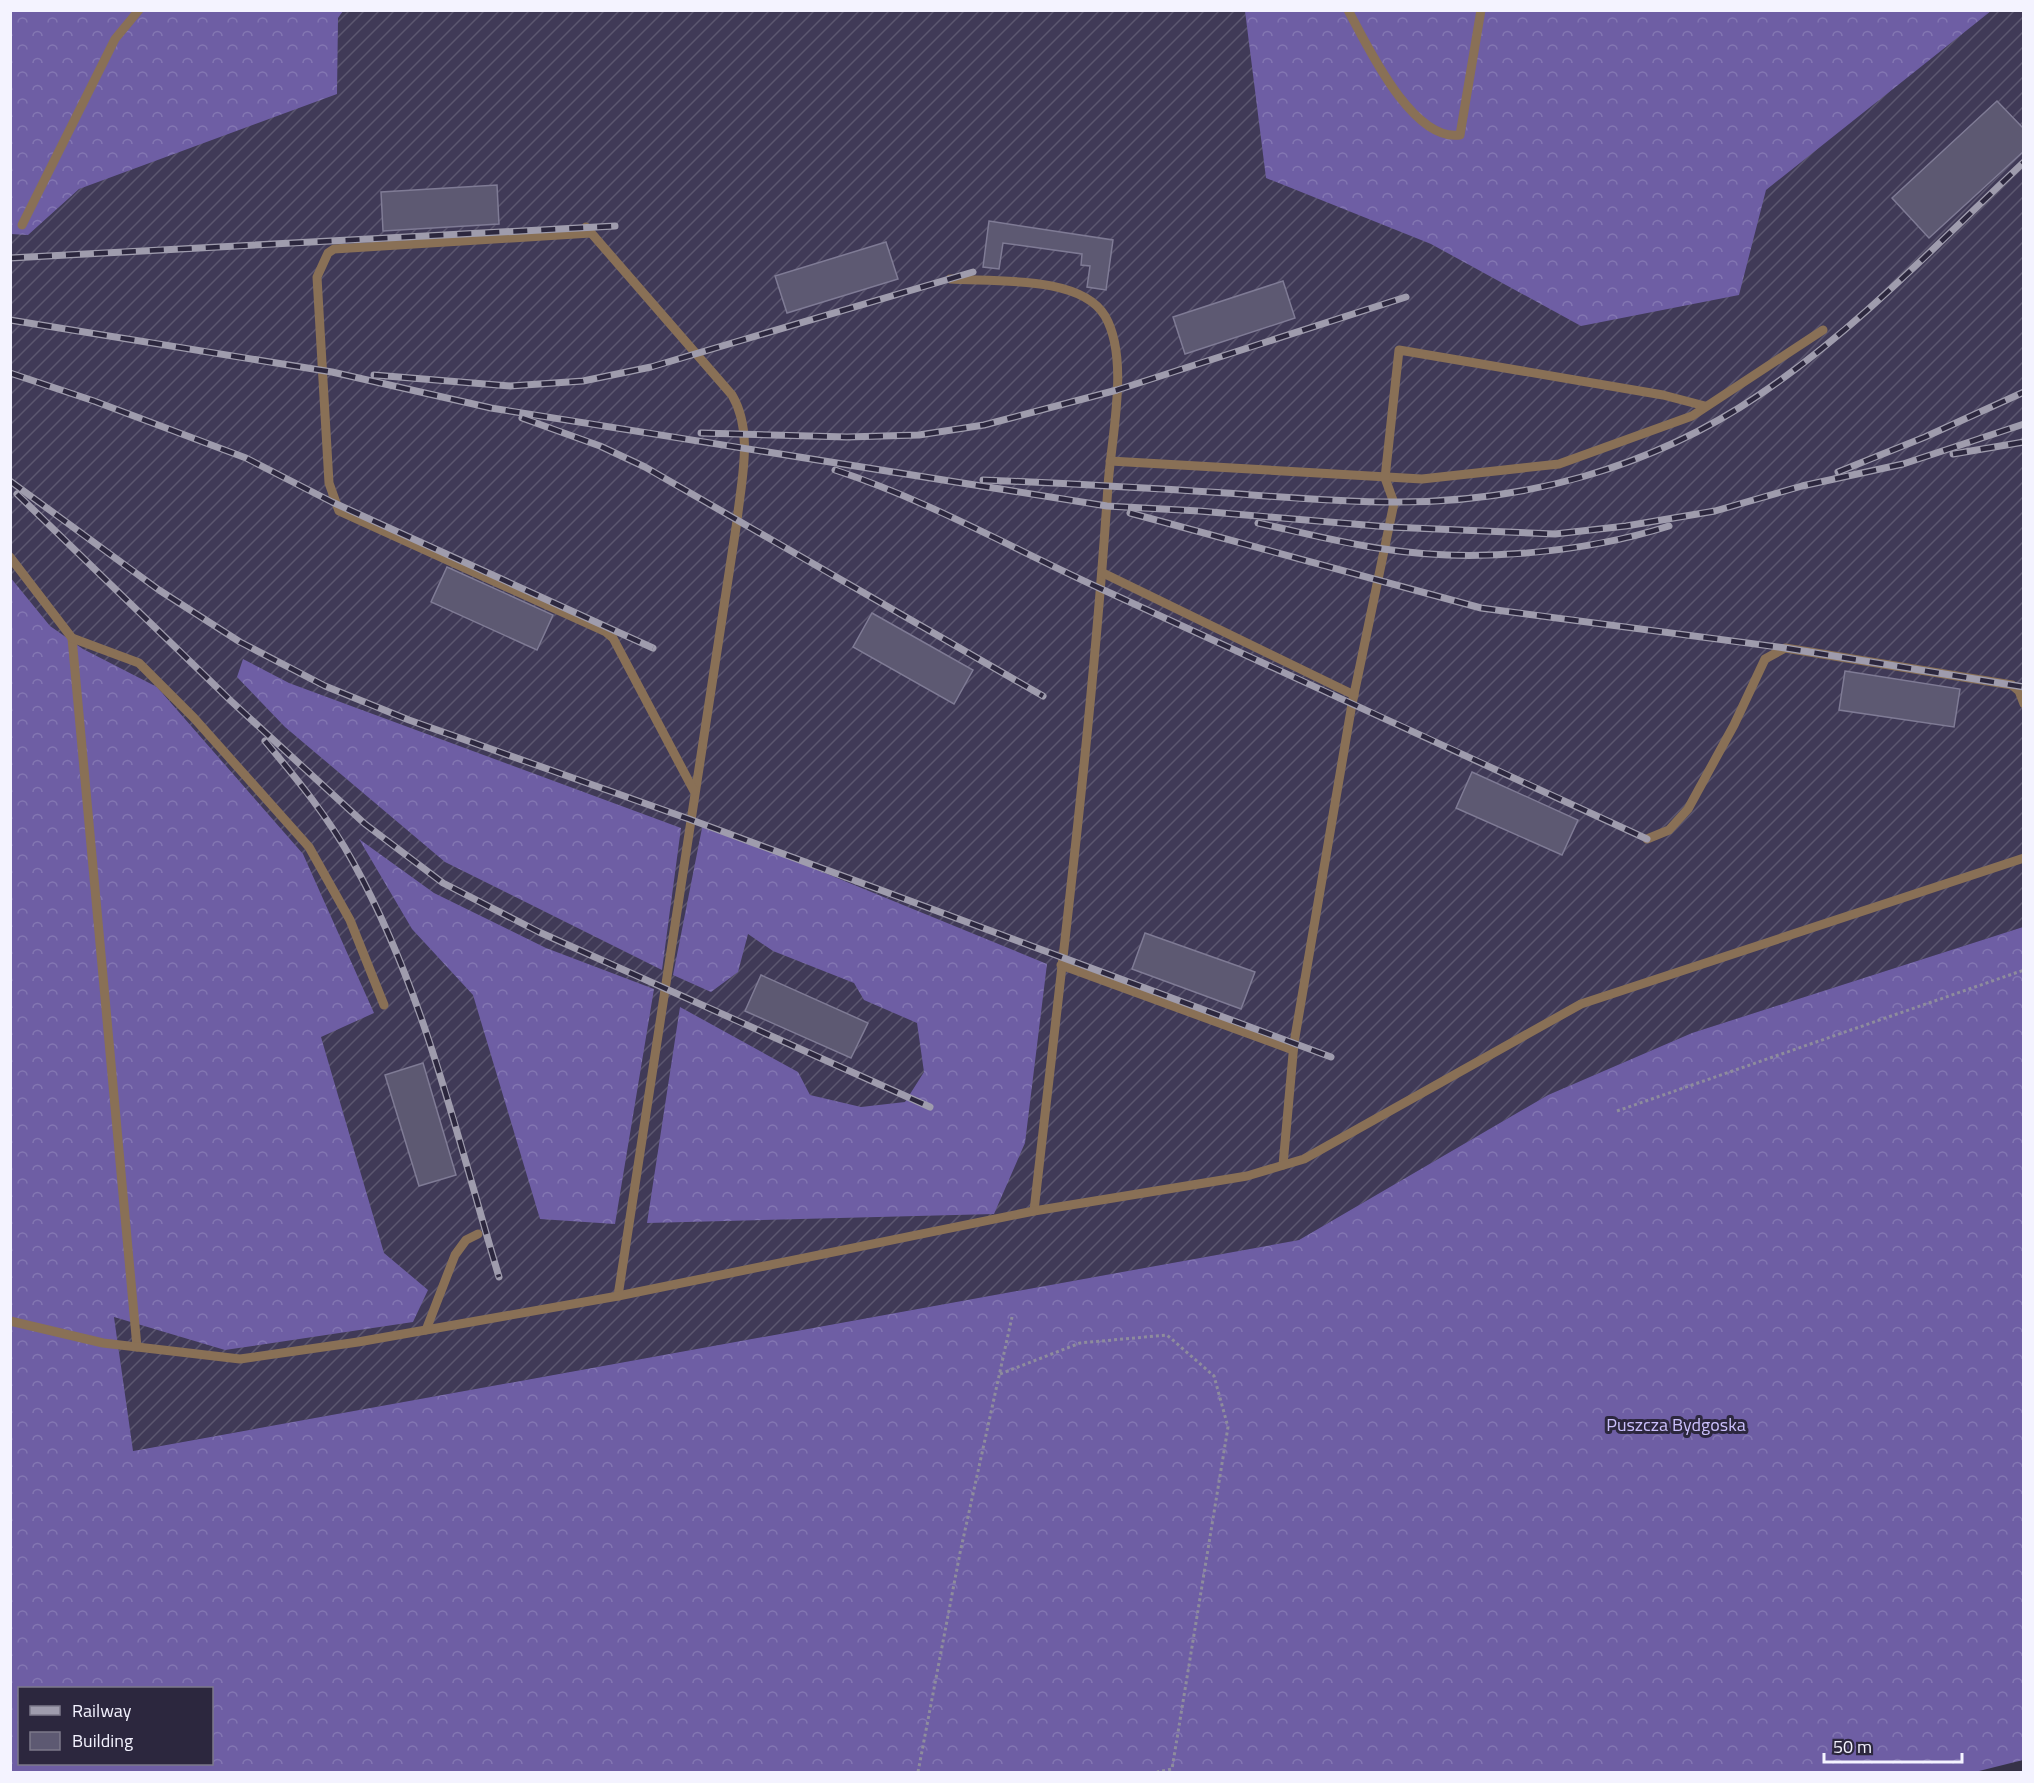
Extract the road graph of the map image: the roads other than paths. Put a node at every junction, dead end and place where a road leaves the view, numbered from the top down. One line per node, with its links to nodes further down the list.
1 (139, 10): 4 (lane)
2 (1348, 10): 3 (lane)
3 (1480, 10)
4 (22, 225)
5 (950, 279): 8 (lane)
6 (1823, 330): 7 (lane)
7 (1705, 406): 9 (lane); 9 (lane)
8 (1110, 461): 9 (lane); 11 (lane)
9 (1385, 478): 13 (lane)
10 (10, 557): 12 (lane)
11 (1102, 573): 13 (lane); 18 (lane)
12 (72, 638): 19 (lane); 27 (lane)
13 (1354, 695): 20 (lane)
14 (2024, 704): 16 (lane)
15 (694, 791): 15 (lane); 24 (lane)
16 (1647, 839)
17 (2024, 858): 21 (lane)
18 (1061, 965): 20 (lane); 22 (lane)
19 (384, 1005)
20 (1293, 1050): 21 (lane)
21 (1283, 1165): 22 (lane)
22 (1034, 1211): 24 (lane)
23 (478, 1234): 26 (lane)
24 (618, 1296): 26 (lane)
25 (10, 1321): 27 (lane)
26 (426, 1330): 27 (lane)
27 (137, 1347)

